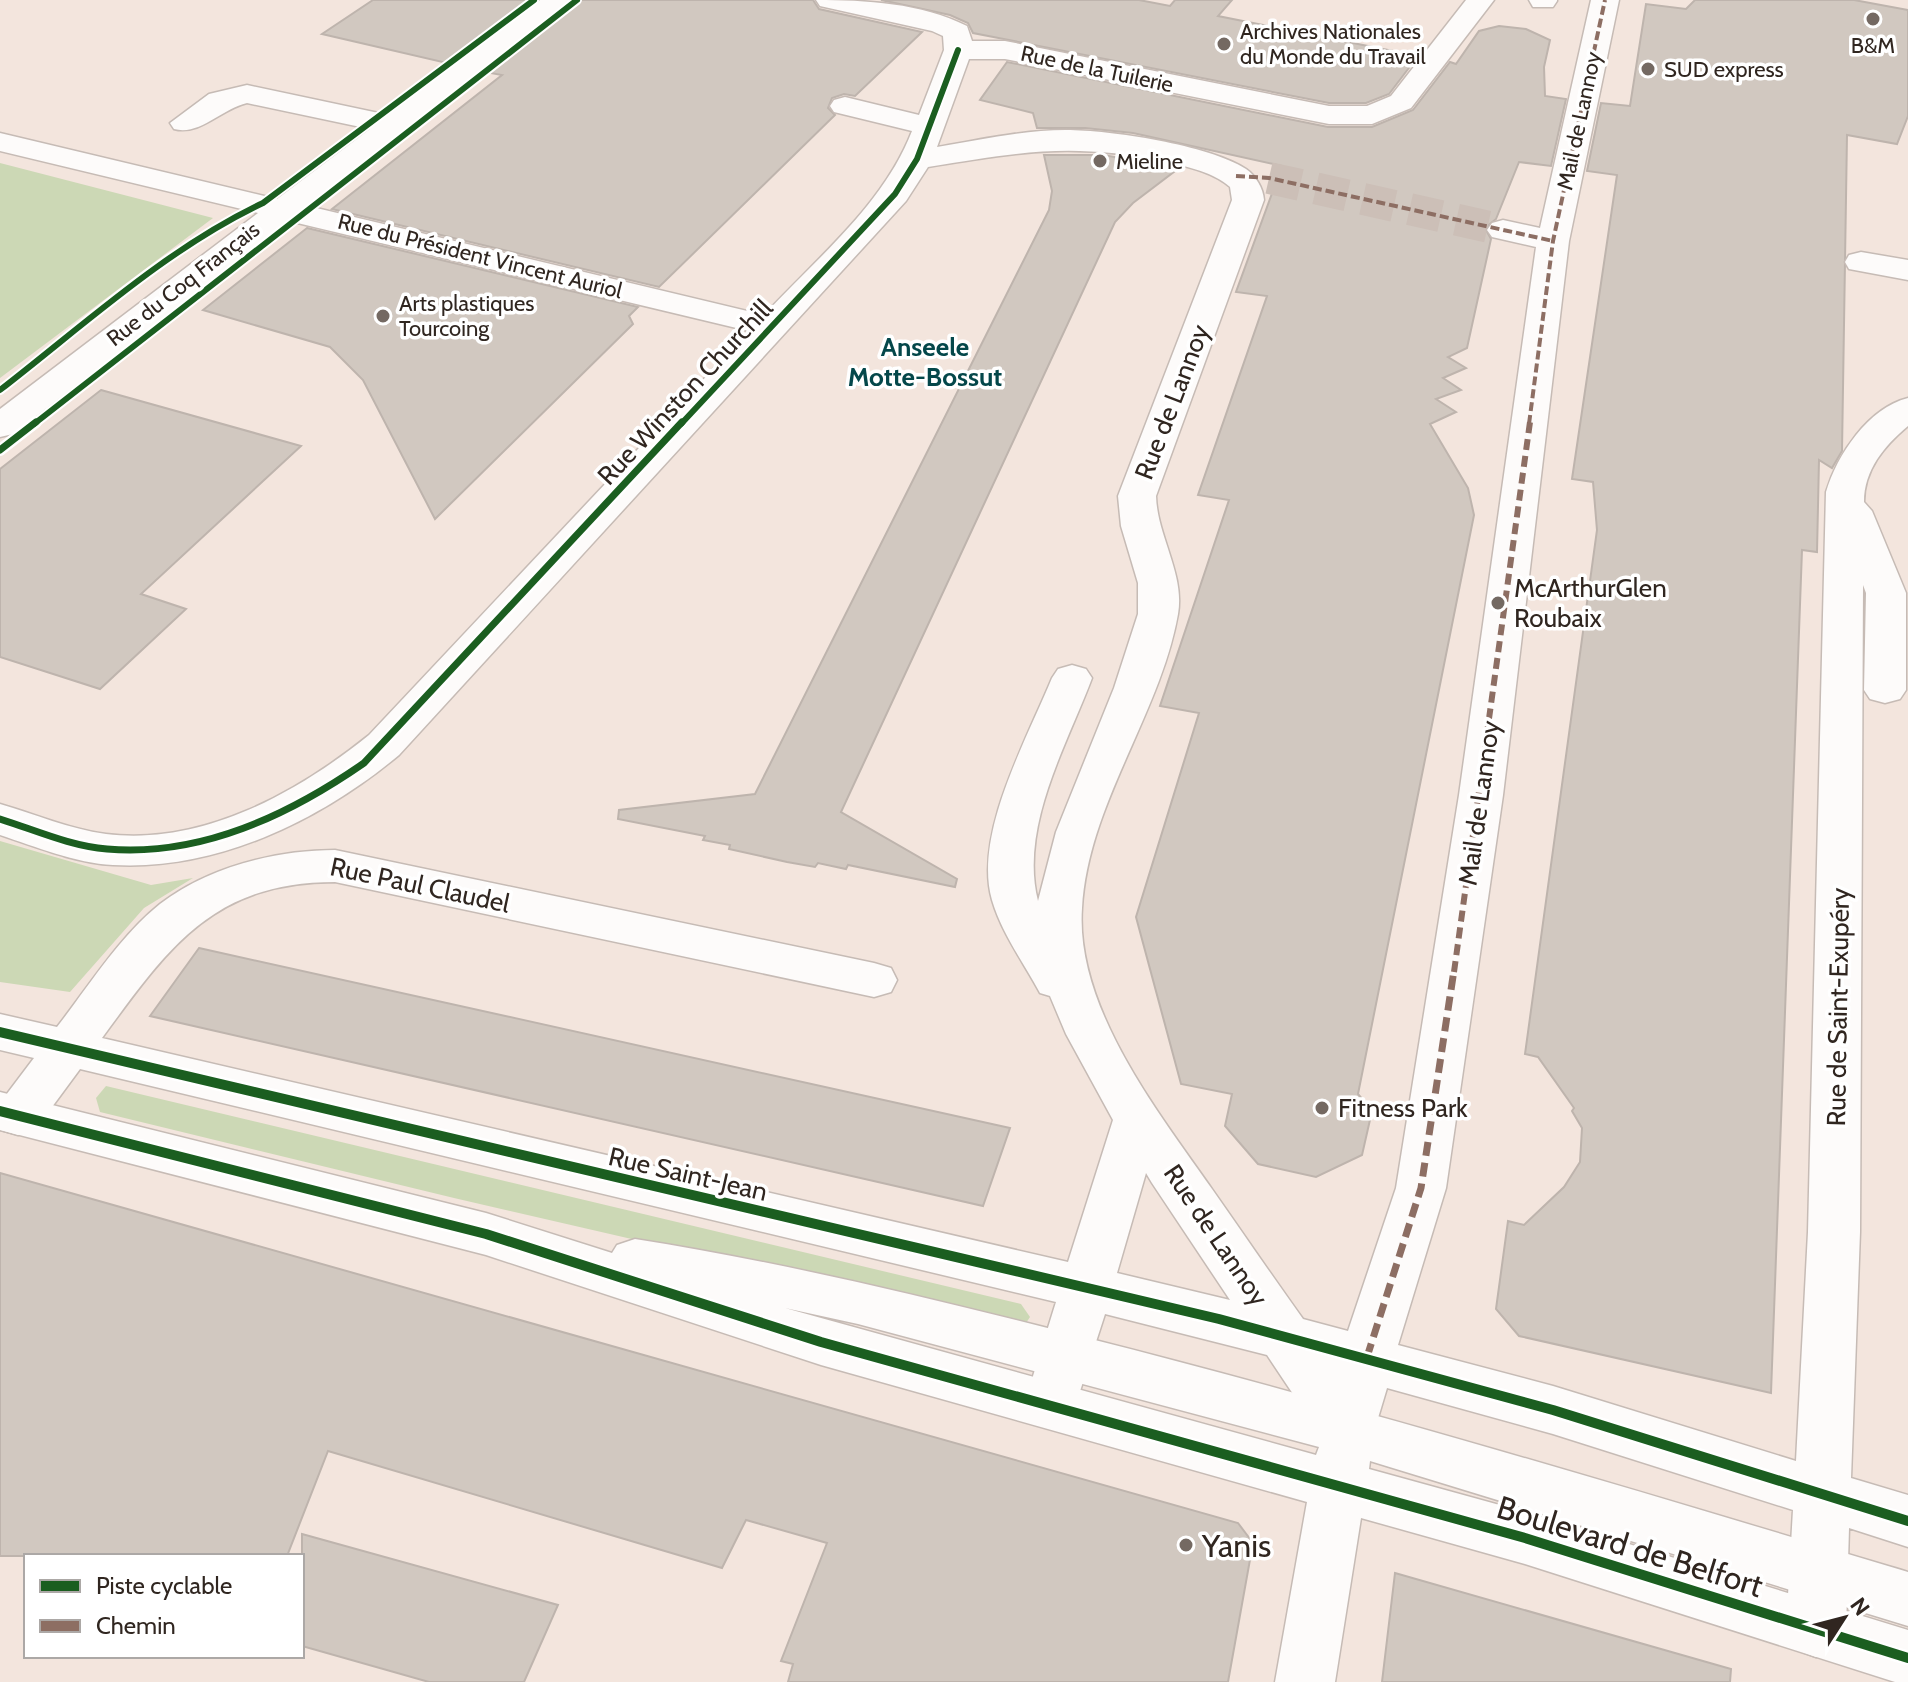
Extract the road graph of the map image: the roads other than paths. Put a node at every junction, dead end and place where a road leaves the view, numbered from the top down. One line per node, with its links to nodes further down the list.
1 (558, 0): 8 (street, Rue du Coq Français)
2 (830, 0): 5 (street)
3 (1480, 0): 5 (street, Rue de la Tuilerie)
4 (1605, 0): 13 (street, Mail de Lannoy)
5 (958, 50): 10 (street, Rue Winston Churchill)
6 (845, 106): 10 (street)
7 (185, 123): 8 (street)
8 (393, 125): 11 (street, Rue du Coq Français)
9 (0, 142): 11 (street, Rue du Président Vincent Auriol)
10 (923, 142): 16 (street, Rue Winston Churchill); 25 (street, Rue de Lannoy)
11 (284, 209): 16 (street, Rue du Président Vincent Auriol); 18 (street, Rue du Coq Français)
12 (1503, 230): 13 (street)
13 (1553, 241): 31 (street, Mail de Lannoy)
14 (1861, 262): 15 (street)
15 (1908, 270)
16 (773, 327): 22 (street, Rue Winston Churchill)
17 (1908, 409): 19 (street, Rue de Saint-Exupéry)
18 (0, 426)
19 (1845, 492): 21 (street); 35 (street, Rue de Saint-Exupéry)
20 (1072, 678): 25 (street)
21 (1885, 690)
22 (0, 819)
23 (874, 980): 26 (street, Rue Paul Claudel)
24 (0, 1032): 26 (street, Rue Saint-Jean)
25 (1092, 1043): 28 (street, Rue de Lannoy)
26 (65, 1049): 27 (street, Rue Paul Claudel); 29 (street, Rue Saint-Jean)
27 (9, 1114): 32 (street)
28 (1137, 1120): 29 (street, Rue de Lannoy); 30 (street, Rue de Lannoy)
29 (1088, 1287): 30 (street, Rue Saint-Jean); 32 (street)
30 (1284, 1336): 31 (street, Rue Saint-Jean); 33 (street, Rue de Lannoy)
31 (1367, 1357): 33 (street); 35 (street)
32 (1059, 1380): 33 (street); 34 (street)
33 (1349, 1431): 34 (street); 37 (street, Boulevard de Belfort)
34 (1337, 1485): 39 (street, Boulevard de Belfort); 41 (street)
35 (1823, 1495): 36 (street); 37 (street, Rue de Saint-Exupéry)
36 (1908, 1521)
37 (1820, 1573): 38 (street, Boulevard de Belfort); 39 (street, Rue de Saint-Exupéry)
38 (1908, 1599)
39 (1816, 1629): 40 (street, Boulevard de Belfort)
40 (1908, 1658)
41 (1305, 1682)

